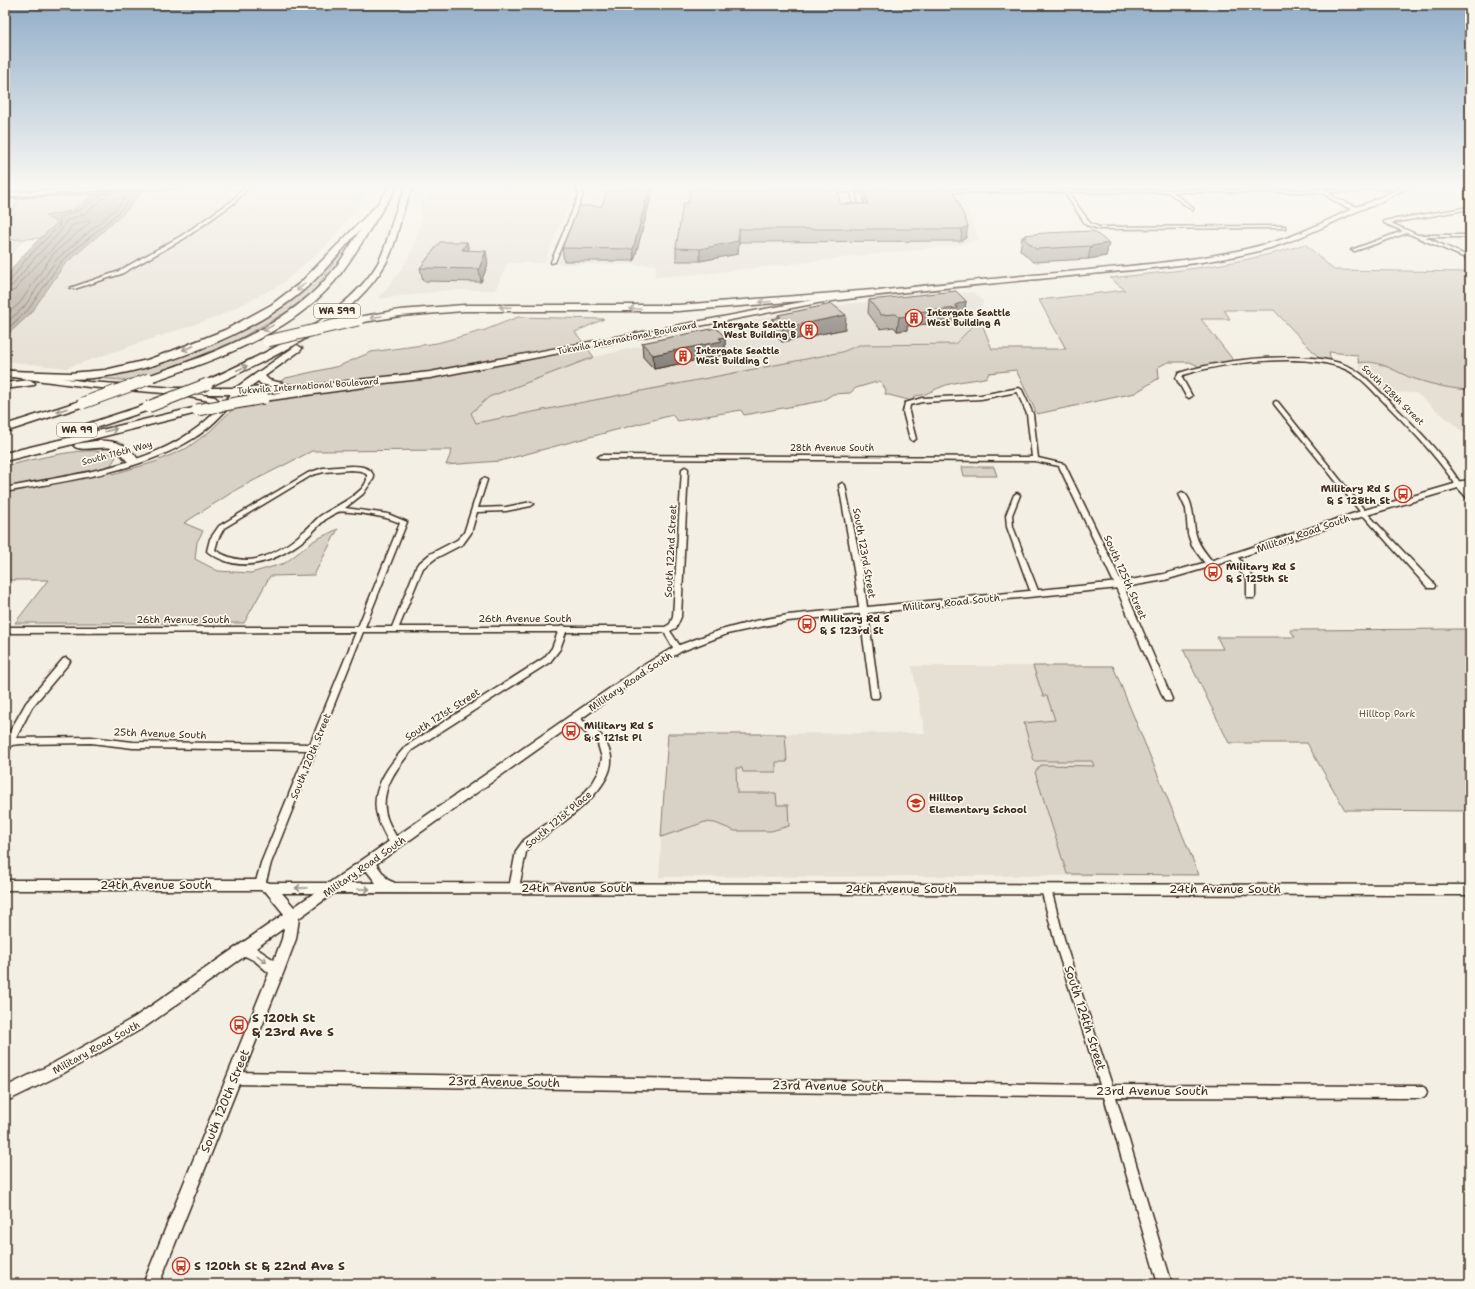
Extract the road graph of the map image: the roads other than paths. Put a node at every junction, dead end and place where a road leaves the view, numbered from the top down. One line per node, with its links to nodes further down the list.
1 (167, 246): 12 (street)
2 (340, 246): 16 (highway, one-way to 16)
3 (353, 246): 15 (highway, WA 599, one-way to 15)
4 (389, 246): 14 (highway, WA 599)
5 (560, 246): 11 (street)
6 (1267, 246): 13 (main road, Tukwila International Boulevard)
7 (1364, 246): 9 (street)
8 (1439, 246): 10 (street)
9 (1353, 250)
10 (1470, 259)
11 (553, 262)
12 (72, 288)
13 (873, 294): 15 (highway, one-way to 15, bridge); 19 (main road, Tukwila International Boulevard)
14 (348, 303): 17 (highway); 21 (highway, WA 599, one-way to 14)
15 (193, 364): 20 (highway, WA 599)
16 (8, 374): 18 (main road, Tukwila International Boulevard)
17 (259, 376): 23 (highway); 24 (highway)
18 (75, 383): 20 (main road, Tukwila International Boulevard); 22 (highway)
19 (372, 383): 23 (main road, Tukwila International Boulevard); 32 (highway, one-way to 19, bridge)
20 (150, 384): 24 (main road, Tukwila International Boulevard); 27 (street); 28 (highway, WA 99, one-way to 28, bridge)
21 (207, 384): 30 (highway, WA 99, bridge)
22 (5, 386)
23 (291, 388): 24 (main road, Tukwila International Boulevard)
24 (238, 391): 27 (street, South 116th Way)
25 (1189, 396): 40 (street, South 128th Street)
26 (1276, 403): 49 (street)
27 (218, 413): 35 (street, South 116th Way)
28 (5, 428)
29 (913, 439): 33 (street)
30 (5, 450)
31 (601, 456): 33 (street, 28th Avenue South)
32 (5, 457)
33 (1035, 459): 36 (street, 28th Avenue South)
34 (5, 461): 35 (highway)
35 (133, 462): 42 (street, South 116th Way)
36 (1062, 465): 52 (street, South 125th Street)
37 (685, 469): 61 (street, South 122nd Street)
38 (484, 480): 48 (street)
39 (1470, 482): 40 (street, Military Road South)
40 (1458, 484): 45 (street, South 128th Street); 49 (street, Military Road South)
41 (842, 485): 56 (street, South 123rd Street)
42 (5, 490)
43 (1182, 494): 51 (street)
44 (1017, 495): 54 (street)
45 (1470, 496)
46 (530, 504): 48 (street)
47 (339, 509): 47 (street); 57 (street)
48 (474, 510): 58 (street)
49 (1364, 513): 50 (street, Military Road South); 53 (street)
50 (1233, 557): 51 (street, Military Road South); 55 (street)
51 (1210, 564): 52 (street, Military Road South)
52 (1119, 585): 54 (street, Military Road South); 65 (street, South 125th Street)
53 (1431, 586)
54 (1035, 594): 56 (street, Military Road South)
55 (1251, 596)
56 (862, 612): 62 (street, Military Road South); 64 (street, South 123rd Street)
57 (362, 628): 58 (street, 26th Avenue South); 60 (street, 26th Avenue South); 68 (street, South 120th Street)
58 (395, 628): 59 (street, 26th Avenue South)
59 (563, 628): 61 (street, 26th Avenue South); 69 (street, South 121st Street)
60 (5, 630)
61 (666, 630): 62 (street)
62 (678, 649): 66 (street, Military Road South)
63 (66, 661): 67 (street)
64 (875, 696)
65 (1168, 699)
66 (574, 718): 69 (street, Military Road South); 74 (street, South 121st Place)
67 (7, 745): 68 (street, 25th Avenue South)
68 (314, 747): 72 (street, South 120th Street)
69 (395, 844): 70 (street, Military Road South)
70 (368, 863): 73 (street, Military Road South); 75 (street)
71 (5, 885): 72 (street, 24th Avenue South)
72 (265, 887): 73 (street, 24th Avenue South, one-way to 72); 78 (street)
73 (332, 888): 75 (street, 24th Avenue South, one-way to 75); 78 (street, Military Road South)
74 (514, 888): 75 (street, 24th Avenue South); 76 (street, 24th Avenue South)
75 (395, 889)
76 (1046, 889): 77 (street, 24th Avenue South); 82 (street, South 124th Street)
77 (1470, 890)
78 (293, 916): 79 (street, Military Road South); 80 (street, South 120th Street)
79 (245, 950): 80 (street, one-way to 80); 84 (street, Military Road South)
80 (277, 971): 81 (street, South 120th Street)
81 (235, 1078): 82 (street, 23rd Avenue South); 85 (street, South 120th Street)
82 (1108, 1090): 83 (street, 23rd Avenue South); 86 (street, South 124th Street)
83 (1421, 1092)
84 (5, 1095)
85 (151, 1284)
86 (1165, 1284)

